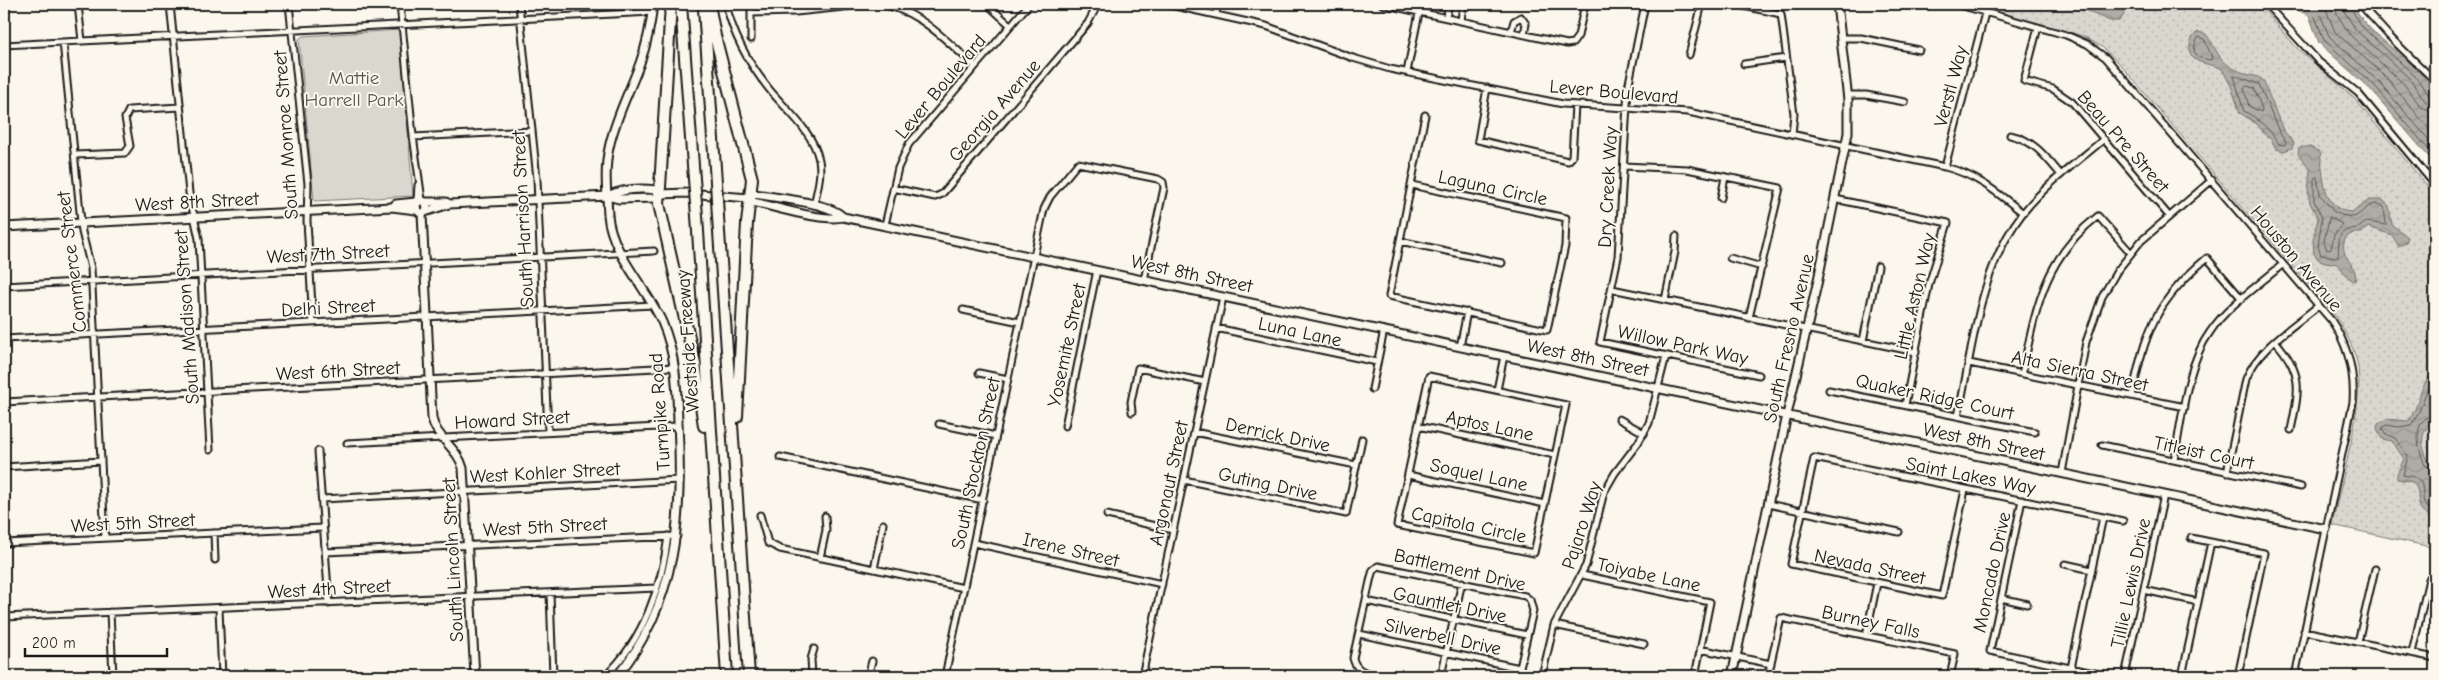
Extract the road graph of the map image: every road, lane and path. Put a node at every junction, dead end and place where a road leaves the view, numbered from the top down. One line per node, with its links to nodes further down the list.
1 (78, 4): 48 (street)
2 (170, 4): 44 (street, South Madison Street)
3 (289, 4): 41 (street, South Monroe Street)
4 (400, 4): 38 (street)
5 (520, 4): 36 (street, South Harrison Street)
6 (653, 4): 30 (street, Turnpike Road)
7 (671, 4): 79 (highway)
8 (680, 4): 185 (highway, Westside Freeway, bridge)
9 (703, 4): 183 (highway, Westside Freeway, bridge)
10 (709, 4): 81 (highway)
11 (726, 4): 87 (street)
12 (751, 4): 31 (street)
13 (875, 4): 31 (street); 54 (street)
14 (988, 4): 39 (street)
15 (1029, 4): 39 (street, Lever Boulevard)
16 (1098, 4): 78 (street, Georgia Avenue)
17 (1166, 4): 34 (street, Lever Boulevard)
18 (1218, 4): 34 (street)
19 (1382, 4): 32 (street)
20 (1449, 4): 35 (street)
21 (1463, 4): 37 (street)
22 (1585, 4): 43 (street)
23 (1645, 4): 62 (street, Dry Creek Way)
24 (1702, 4): 51 (street)
25 (1734, 4): 52 (street)
26 (1837, 4): 45 (street, South Fresno Avenue)
27 (1956, 4): 33 (street, Houston Avenue)
28 (2266, 4): 77 (street)
29 (2360, 4): 56 (street)
30 (652, 12): 36 (street); 80 (street, Turnpike Road)
31 (751, 13): 46 (street)
32 (1419, 13): 35 (street); 55 (street)
33 (1985, 13): 40 (street, Houston Avenue); 72 (street, Verstl Way)
34 (1216, 14): 55 (street, Lever Boulevard)
35 (1446, 17): 37 (street)
36 (521, 19): 38 (street); 64 (street, South Harrison Street)
37 (1461, 21): 42 (street)
38 (402, 25): 41 (street); 67 (street)
39 (1010, 25): 54 (street, Lever Boulevard)
40 (2038, 27): 68 (street, Beau Pre Street); 75 (street, Houston Avenue)
41 (292, 30): 44 (street); 91 (street, South Monroe Street)
42 (1511, 32): 43 (street); 43 (street)
43 (1524, 34)
44 (174, 37): 48 (street); 61 (street, South Madison Street)
45 (1840, 38): 50 (street); 58 (street, South Fresno Avenue)
46 (751, 40)
47 (63, 42): 48 (street); 49 (street); 70 (street, Commerce Street)
48 (82, 42)
49 (4, 45)
50 (1919, 50)
51 (1689, 54)
52 (1786, 58): 53 (street); 65 (street)
53 (1744, 64)
54 (975, 66): 78 (street, Lever Boulevard)
55 (1407, 72): 57 (street, Lever Boulevard)
56 (2435, 81)
57 (1487, 88): 60 (street, Lever Boulevard); 60 (street)
58 (1847, 95): 59 (street); 69 (street, South Fresno Avenue)
59 (1905, 102)
60 (1575, 105): 62 (street, Lever Boulevard)
61 (180, 107): 70 (street); 95 (street, South Madison Street)
62 (1627, 108): 65 (street, Lever Boulevard); 71 (street, Dry Creek Way)
63 (1425, 115): 76 (street)
64 (532, 131): 67 (street); 83 (street, South Harrison Street)
65 (1792, 134): 69 (street, Lever Boulevard)
66 (2010, 135): 73 (street)
67 (413, 138): 85 (street)
68 (2104, 139): 73 (street); 94 (street, Beau Pre Street)
69 (1846, 146): 72 (street, Lever Boulevard); 84 (street, South Fresno Avenue)
70 (74, 155): 97 (street, Commerce Street)
71 (1624, 166): 74 (street); 119 (street, Dry Creek Way)
72 (1945, 167): 92 (street, Lever Boulevard)
73 (2061, 175): 92 (street)
74 (1725, 177): 82 (street); 112 (street)
75 (2212, 180): 94 (street); 110 (street, Houston Avenue)
76 (1412, 185): 101 (street, Laguna Circle); 127 (street, Laguna Circle)
77 (2435, 185)
78 (893, 188): 98 (street, Lever Boulevard)
79 (659, 194): 80 (street, West 8th Street); 81 (street, West 8th Street); 185 (highway)
80 (608, 196): 83 (street, West 8th Street); 103 (street, Turnpike Road)
81 (749, 198): 87 (street, West 8th Street); 90 (street, West 8th Street); 183 (highway)
82 (1721, 198)
83 (537, 199): 86 (street, West 8th Street); 105 (street, South Harrison Street)
84 (1835, 199): 135 (street, South Fresno Avenue); 142 (street, Little Aston Way)
85 (420, 201): 86 (street, West 8th Street); 88 (street, West 8th Street); 89 (street); 89 (street)
86 (450, 204): 89 (street, West 8th Street)
87 (814, 205): 90 (street); 93 (street, West 8th Street); 96 (street)
88 (392, 207): 89 (street, West 8th Street); 91 (street, West 8th Street)
89 (422, 211): 108 (street, South Lincoln Street)
90 (794, 211): 96 (street, West 8th Street)
91 (307, 212): 95 (street, West 8th Street); 113 (street, South Monroe Street)
92 (2023, 213): 146 (street)
93 (843, 216): 96 (street, West 8th Street); 98 (street, West 8th Street)
94 (2169, 216): 104 (street)
95 (194, 217): 97 (street, West 8th Street); 115 (street, South Madison Street)
96 (828, 218)
97 (81, 224): 99 (street, West 8th Street); 117 (street, Commerce Street)
98 (885, 225): 106 (street, West 8th Street)
99 (5, 228)
100 (1676, 236): 122 (street)
101 (1400, 241): 109 (street); 127 (street, Laguna Circle)
102 (654, 251): 103 (street, West 7th Street)
103 (622, 253): 105 (street, West 7th Street); 123 (street, Turnpike Road)
104 (2131, 253): 150 (street); 155 (street)
105 (539, 257): 108 (street, West 7th Street); 126 (street, South Harrison Street)
106 (1034, 257): 114 (street, West 8th Street); 116 (street, South Stockton Street); 130 (street, South Stockton Street)
107 (1730, 258): 112 (street)
108 (424, 263): 113 (street, West 7th Street); 128 (street, South Lincoln Street)
109 (1502, 263)
110 (2283, 264): 121 (street); 124 (street, Houston Avenue)
111 (1878, 266): 138 (street)
112 (1762, 267): 129 (street)
113 (309, 269): 115 (street, West 7th Street); 131 (street, South Monroe Street)
114 (1097, 270): 116 (street, West 8th Street); 172 (street, Yosemite Street)
115 (201, 275): 117 (street, West 7th Street); 133 (street, South Madison Street)
116 (1144, 280): 120 (street, West 8th Street)
117 (92, 281): 118 (street, West 7th Street); 136 (street, Commerce Street)
118 (4, 286)
119 (1612, 289): 122 (street); 139 (street, Dry Creek Way)
120 (1223, 297): 132 (street, Argonaut Street); 134 (street, West 8th Street)
121 (2242, 299): 161 (street); 165 (street)
122 (1665, 300): 129 (street)
123 (653, 305): 126 (street, Delhi Street); 147 (street, Turnpike Road)
124 (2318, 306): 140 (street); 216 (street, Houston Avenue)
125 (963, 310): 130 (street)
126 (542, 311): 128 (street, Delhi Street); 149 (street, South Harrison Street)
127 (1467, 312): 141 (street)
128 (427, 317): 131 (street, Delhi Street); 153 (street, South Lincoln Street)
129 (1749, 318): 135 (street)
130 (1020, 322): 152 (street, South Stockton Street)
131 (313, 323): 133 (street, Delhi Street)
132 (1216, 328): 145 (street, Luna Lane); 154 (street, Argonaut Street)
133 (203, 329): 136 (street, Delhi Street); 160 (street, South Madison Street)
134 (1384, 330): 141 (street, West 8th Street); 145 (street)
135 (1806, 330): 138 (street); 167 (street, South Fresno Avenue)
136 (95, 334): 137 (street, Delhi Street); 162 (street, Commerce Street)
137 (4, 339)
138 (1863, 341): 142 (street)
139 (1600, 342): 144 (street, Willow Park Way)
140 (2276, 342): 174 (street); 194 (street)
141 (1460, 347): 143 (street, West 8th Street)
142 (1916, 352): 164 (street, Little Aston Way)
143 (1504, 356): 157 (street, West 8th Street); 158 (street)
144 (1666, 356): 151 (street, Willow Park Way); 157 (street, Pajaro Way)
145 (1377, 362): 156 (street)
146 (1969, 363): 150 (street, Alta Sierra Street); 168 (street)
147 (675, 367): 149 (street, West 6th Street); 171 (street, Turnpike Road)
148 (979, 373): 152 (street)
149 (545, 374): 153 (street, West 6th Street); 175 (street, South Harrison Street)
150 (2022, 374): 155 (street, Alta Sierra Street)
151 (1759, 375)
152 (1008, 379): 179 (street, South Stockton Street)
153 (430, 380): 160 (street, West 6th Street); 180 (street, South Lincoln Street)
154 (1205, 382): 166 (street); 176 (street, Argonaut Street)
155 (2079, 385): 161 (street, Alta Sierra Street); 195 (street)
156 (1372, 389)
157 (1659, 389): 167 (street, West 8th Street); 178 (street, Pajaro Way)
158 (1497, 390): 173 (street, Capitola Circle); 188 (street, Capitola Circle)
159 (1829, 390): 164 (street, Quaker Ridge Court)
160 (207, 391): 162 (street, West 6th Street); 186 (street, South Madison Street)
161 (2132, 396): 165 (street, Alta Sierra Street)
162 (98, 397): 163 (street, West 6th Street); 190 (street, Commerce Street)
163 (4, 402)
164 (1905, 406): 168 (street, Quaker Ridge Court)
165 (2185, 407): 191 (street)
166 (1132, 412)
167 (1787, 416): 195 (street, West 8th Street); 207 (street, South Fresno Avenue)
168 (1958, 416): 177 (street, Quaker Ridge Court)
169 (1619, 419): 178 (street)
170 (939, 424): 179 (street)
171 (678, 426): 175 (street, Howard Street); 197 (street, Turnpike Road)
172 (1065, 426)
173 (1418, 426): 188 (street, Aptos Lane); 196 (street, Capitola Circle)
174 (2291, 430)
175 (548, 432): 180 (street, Howard Street)
176 (1194, 432): 192 (street, Derrick Drive); 198 (street, Argonaut Street)
177 (2035, 432)
178 (1644, 433): 235 (street, Pajaro Way)
179 (996, 436): 204 (street, South Stockton Street)
180 (444, 438): 182 (street, Howard Street); 201 (street, South Lincoln Street)
181 (1362, 439): 192 (street)
182 (347, 443)
183 (733, 444): 278 (highway, Westside Freeway)
184 (2102, 445): 191 (street, Titleist Court)
185 (712, 448): 277 (highway, Westside Freeway)
186 (210, 450)
187 (318, 450): 203 (street)
188 (1555, 455): 206 (street, Capitola Circle)
189 (780, 456): 204 (street)
190 (102, 460): 193 (street); 222 (street, Commerce Street)
191 (2174, 460): 194 (street, Titleist Court)
192 (1356, 465): 198 (street, Guting Drive)
193 (4, 467)
194 (2227, 472): 199 (street, Titleist Court)
195 (2062, 473): 202 (street, West 8th Street)
196 (1408, 474): 206 (street, Soquel Lane); 206 (street, Capitola Circle)
197 (680, 480): 201 (street, West Kohler Street); 221 (street, Turnpike Road)
198 (1184, 480): 217 (street, Argonaut Street)
199 (2301, 488)
200 (1965, 490): 205 (street, Saint Lakes Way); 208 (street, Saint Lakes Way); 238 (street, Nevada Street)
201 (465, 492): 203 (street, West Kohler Street); 227 (street, South Lincoln Street)
202 (2164, 495): 216 (street, West 8th Street); 242 (street, Tillie Lewis Drive)
203 (322, 499): 215 (street)
204 (983, 500): 226 (street, South Stockton Street)
205 (2022, 500): 212 (street, Saint Lakes Way); 245 (street, Moncado Drive)
206 (1545, 504)
207 (1768, 504): 208 (street); 265 (street, South Fresno Avenue)
208 (1802, 511): 218 (street); 238 (street, Nevada Street)
209 (760, 515): 229 (street)
210 (1107, 515): 217 (street)
211 (825, 516): 229 (street)
212 (2103, 517): 213 (street, Saint Lakes Way); 234 (street)
213 (2123, 521)
214 (884, 524): 233 (street)
215 (323, 528): 219 (street, West 5th Street); 228 (street)
216 (2326, 529): 255 (street, Houston Avenue)
217 (1173, 530): 239 (street, Argonaut Street)
218 (1899, 532)
219 (214, 533): 222 (street, West 5th Street); 230 (street)
220 (668, 536): 221 (street, West 5th Street); 227 (street, West 5th Street); 240 (street)
221 (677, 536): 276 (street, Turnpike Road)
222 (106, 538): 225 (street, West 5th Street)
223 (2191, 538): 224 (street)
224 (2211, 542): 247 (street); 294 (street)
225 (4, 543)
226 (974, 543): 239 (street, Irene Street); 241 (street, South Stockton Street)
227 (468, 545): 228 (street, West 5th Street); 244 (street, South Lincoln Street)
228 (325, 552): 248 (street)
229 (820, 558): 233 (street)
230 (215, 560)
231 (2065, 564): 234 (street)
232 (2374, 569): 259 (street)
233 (874, 570): 241 (street)
234 (2092, 570): 270 (street)
235 (1582, 575): 254 (street, Pajaro Way); 261 (street, Toiyabe Lane)
236 (2429, 579): 264 (street)
237 (1462, 582): 246 (street, Battlement Drive); 253 (street); 257 (street, Battlement Drive)
238 (1877, 583): 258 (street)
239 (1162, 584): 282 (street, Argonaut Street)
240 (656, 588): 243 (street, West 4th Street); 275 (street)
241 (964, 588): 281 (street, South Stockton Street)
242 (2144, 590): 247 (street); 292 (street, Tillie Lewis Drive)
243 (550, 593): 244 (street, West 4th Street); 274 (street)
244 (471, 596): 248 (street, West 4th Street); 273 (street, South Lincoln Street)
245 (2001, 598): 249 (street); 270 (street, Moncado Drive)
246 (1366, 601): 253 (street, Gauntlet Drive); 256 (street)
247 (2198, 602): 293 (street)
248 (329, 604): 250 (street, West 4th Street)
249 (2028, 604)
250 (219, 608): 251 (street, West 4th Street); 272 (street)
251 (110, 612): 252 (street, West 4th Street); 271 (street)
252 (4, 617)
253 (1453, 620): 257 (street, Gauntlet Drive); 263 (street)
254 (1554, 625): 260 (street); 286 (street, Pajaro Way)
255 (2304, 631): 259 (street); 295 (street, Houston Avenue)
256 (1359, 634): 263 (street, Silverbell Drive); 283 (street)
257 (1527, 635): 269 (street)
258 (1866, 636): 268 (street, Burney Falls); 290 (street, Burney Falls)
259 (2358, 642): 264 (street)
260 (1644, 644)
261 (1700, 649): 265 (street); 287 (street)
262 (814, 650): 279 (street)
263 (1447, 652): 269 (street, Silverbell Drive); 284 (street)
264 (2412, 654): 266 (street)
265 (1736, 656): 268 (street); 288 (street, South Fresno Avenue)
266 (2435, 658)
267 (872, 661): 280 (street)
268 (1771, 664): 289 (street)
269 (1520, 668): 285 (street)
270 (2071, 668): 291 (street)
271 (113, 676)
272 (222, 676)
273 (475, 676)
274 (553, 676)
275 (605, 676)
276 (617, 676)
277 (727, 676)
278 (749, 676)
279 (812, 676)
280 (868, 676)
281 (945, 676)
282 (1142, 676)
283 (1385, 676)
284 (1441, 676)
285 (1518, 676)
286 (1542, 676)
287 (1694, 676)
288 (1732, 676)
289 (1768, 676)
290 (1950, 676)
291 (2108, 676)
292 (2125, 676)
293 (2182, 676)
294 (2238, 676)
295 (2294, 676)

